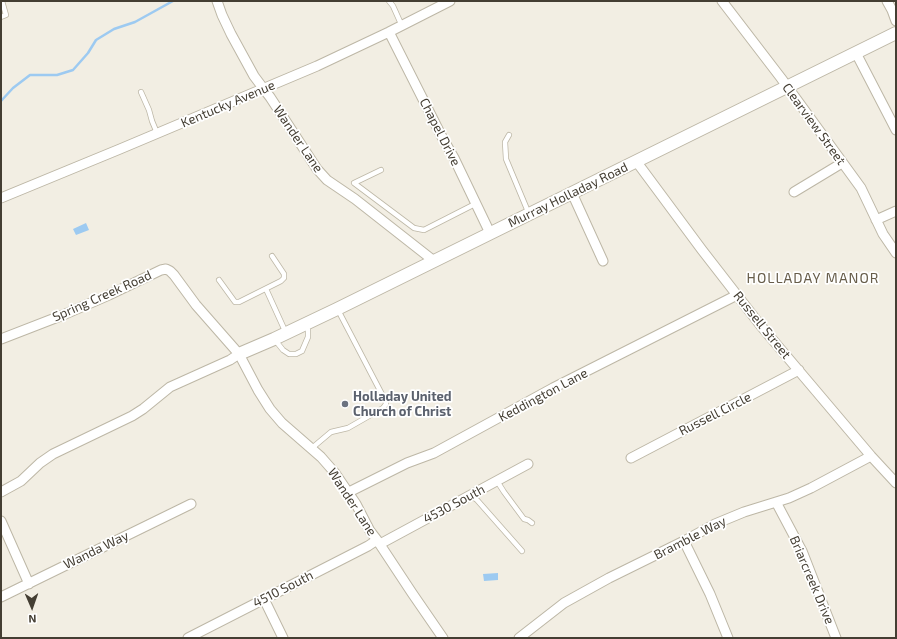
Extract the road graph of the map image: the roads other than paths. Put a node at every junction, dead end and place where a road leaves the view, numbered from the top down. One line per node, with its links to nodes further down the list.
1 (2, 1): 7 (lane)
2 (217, 1): 14 (street, Wander Lane)
3 (389, 1): 9 (lane)
4 (450, 1): 9 (street, Kentucky Avenue)
5 (722, 1): 13 (street, Clearview Street)
6 (888, 1): 8 (street)
7 (1, 17)
8 (896, 21)
9 (402, 26): 10 (street, Kentucky Avenue)
10 (389, 32): 14 (street, Kentucky Avenue); 25 (street, Chapel Drive)
11 (896, 34): 12 (street, Murray Holladay Road)
12 (856, 53): 13 (street, Murray Holladay Road); 16 (street)
13 (787, 87): 19 (street, Murray Holladay Road); 20 (street, Clearview Street)
14 (263, 88): 17 (street, Kentucky Avenue); 32 (street, Wander Lane)
15 (142, 92): 17 (lane)
16 (896, 130)
17 (157, 133): 24 (street, Kentucky Avenue)
18 (509, 135): 27 (lane)
19 (636, 161): 23 (street, Murray Holladay Road); 36 (street, Russell Street)
20 (842, 163): 22 (street); 28 (street, Clearview Street)
21 (381, 170): 25 (lane)
22 (794, 192)
23 (572, 193): 27 (street, Murray Holladay Road); 33 (street)
24 (1, 198)
25 (475, 204): 29 (street, Chapel Drive)
26 (896, 210): 28 (street)
27 (529, 214): 29 (street, Murray Holladay Road)
28 (876, 220): 30 (street, Clearview Street)
29 (490, 233): 32 (street, Murray Holladay Road)
30 (896, 254)
31 (272, 256): 35 (lane)
32 (434, 261): 37 (street, Murray Holladay Road)
33 (603, 261)
34 (219, 280): 35 (lane)
35 (266, 289): 39 (lane)
36 (737, 295): 43 (street, Russell Street); 51 (street, Keddington Lane)
37 (337, 309): 38 (street, Murray Holladay Road); 44 (lane)
38 (305, 324): 39 (street, Murray Holladay Road); 40 (lane)
39 (286, 333): 40 (street, Murray Holladay Road)
40 (274, 339): 42 (street, Murray Holladay Road)
41 (1, 340): 42 (street, Spring Creek Road)
42 (239, 354): 44 (street, Wander Lane); 50 (street)
43 (799, 370): 45 (street, Russell Street); 46 (street, Russell Circle)
44 (315, 446): 51 (street, Wander Lane)
45 (871, 456): 49 (street, Russell Street); 53 (street, Bramble Way)
46 (631, 458)
47 (528, 464): 48 (street, 4530 South)
48 (497, 481): 52 (street, 4530 South); 56 (lane)
49 (896, 483)
50 (1, 492)
51 (349, 492): 58 (street, Wander Lane)
52 (470, 495): 58 (street, 4530 South); 59 (lane)
53 (776, 502): 57 (street, Bramble Way); 68 (street, Briarcreek Drive)
54 (191, 504): 60 (street, Wanda Way)
55 (1, 521): 60 (street)
56 (532, 523)
57 (684, 541): 66 (street, Bramble Way); 67 (street)
58 (378, 542): 62 (street, 4510 South); 65 (street, Wander Lane)
59 (522, 551)
60 (29, 584): 61 (street, Wanda Way)
61 (1, 597)
62 (264, 599): 63 (street, 4510 South); 64 (street)
63 (188, 638)
64 (283, 638)
65 (443, 638)
66 (519, 638)
67 (728, 638)
68 (836, 638)

